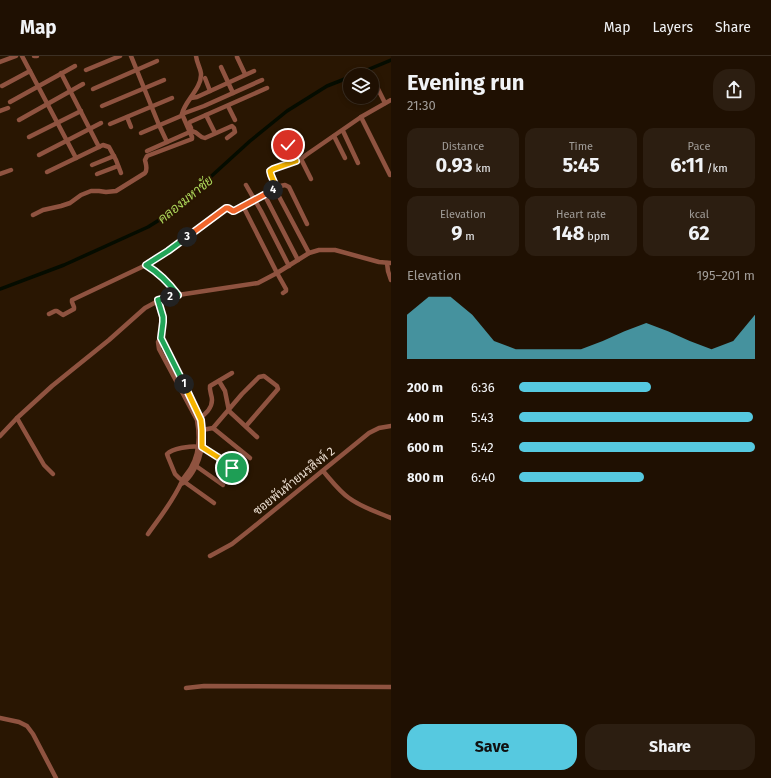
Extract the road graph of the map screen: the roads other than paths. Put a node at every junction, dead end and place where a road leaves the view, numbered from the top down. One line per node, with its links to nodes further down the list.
1 (16, 56): 8 (street)
2 (22, 56): 13 (street)
3 (120, 56): 11 (street)
4 (130, 56): 12 (street)
5 (196, 56): 32 (street)
6 (237, 57): 16 (street)
7 (157, 61): 12 (street)
8 (0, 62)
9 (75, 66): 15 (street)
10 (221, 67): 20 (street)
11 (86, 70)
12 (136, 70): 24 (street); 25 (street)
13 (30, 71): 22 (street); 23 (street)
14 (254, 71): 16 (street)
15 (61, 73): 23 (street); 27 (street)
16 (245, 74): 20 (street)
17 (205, 78): 28 (street)
18 (164, 80): 25 (street)
19 (262, 80): 30 (street)
20 (228, 83): 28 (street); 30 (street)
21 (83, 84): 27 (street)
22 (2, 86)
23 (38, 86): 34 (street); 36 (street)
24 (93, 88)
25 (144, 88): 37 (street); 38 (street)
26 (267, 88): 40 (street)
27 (71, 91): 36 (street); 43 (street)
28 (210, 91): 32 (street)
29 (379, 91): 35 (street)
30 (233, 93): 39 (street)
31 (172, 98): 38 (street)
32 (191, 98): 44 (street)
33 (391, 100): 35 (street)
34 (10, 102)
35 (385, 103): 47 (street)
36 (48, 104): 48 (street); 50 (street)
37 (102, 106)
38 (152, 106): 46 (street); 53 (street)
39 (204, 106): 44 (street); 45 (street)
40 (228, 106): 45 (street); 49 (street)
41 (8, 108): 42 (street)
42 (0, 111)
43 (81, 111): 50 (street); 55 (street)
44 (181, 115): 53 (street); 56 (street)
45 (207, 115): 56 (street); 59 (street)
46 (127, 117): 52 (street); 54 (street)
47 (361, 117): 57 (street); 81 (street)
48 (19, 120)
49 (235, 120)
50 (57, 122): 61 (street); 64 (street)
51 (101, 123): 55 (street)
52 (110, 124)
53 (159, 125): 58 (street); 65 (street)
54 (131, 127)
55 (90, 128): 64 (street); 66 (street)
56 (191, 131): 59 (street); 65 (street); 88 (street)
57 (343, 131): 60 (street); 73 (street)
58 (141, 133)
59 (215, 133): 62 (street)
60 (334, 136): 71 (street); 72 (street)
61 (29, 137)
62 (227, 138)
63 (282, 138): 72 (street)
64 (67, 141): 68 (street); 70 (street)
65 (167, 142): 67 (street)
66 (99, 147): 69 (street); 70 (street)
67 (147, 151)
68 (39, 154)
69 (114, 156): 74 (street); 75 (street)
70 (76, 158): 77 (street)
71 (345, 158)
72 (298, 160): 82 (street); 84 (street)
73 (358, 163)
74 (92, 165)
75 (118, 166): 78 (street); 80 (street)
76 (11, 170): 79 (street)
77 (47, 172)
78 (121, 173)
79 (0, 174)
80 (97, 174)
81 (390, 175)
82 (311, 179)
83 (246, 185): 86 (street)
84 (275, 188): 85 (street); 89 (street); 90 (street)
85 (264, 194): 86 (street); 91 (street)
86 (254, 199): 87 (street); 94 (street)
87 (244, 206): 93 (street); 95 (street)
88 (33, 215)
89 (307, 224)
90 (309, 253): 91 (street); 92 (street)
91 (298, 260): 94 (street)
92 (389, 263): 96 (street)
93 (146, 265): 98 (street); 100 (street)
94 (289, 266): 95 (street)
95 (277, 273): 97 (street); 98 (street)
96 (391, 280)
97 (283, 293)
98 (178, 295): 99 (street)
99 (158, 300): 104 (street); 105 (street)
100 (48, 314)
101 (232, 373): 102 (street)
102 (219, 380): 103 (street); 105 (street)
103 (229, 410): 106 (street); 106 (street); 108 (street)
104 (17, 418): 110 (street); 117 (street)
105 (198, 419): 109 (street); 112 (street)
106 (246, 426): 111 (street)
107 (391, 426): 116 (street, ซอยพันท้ายนรสิงห์ 2)
108 (213, 428): 109 (street); 113 (street)
109 (202, 430): 112 (street)
110 (0, 436)
111 (257, 437)
112 (200, 447): 114 (street); 115 (street); 118 (street); 118 (street)
113 (250, 458)
114 (196, 466): 118 (street); 119 (street)
115 (232, 468)
116 (323, 471): 121 (street); 123 (street, ซอยพันท้ายนรสิงห์ 2)
117 (53, 474)
118 (183, 482): 120 (street); 122 (street)
119 (223, 485)
120 (214, 503)
121 (391, 518)
122 (148, 534)
123 (210, 556)
124 (391, 687): 125 (street)
125 (186, 688)
126 (0, 718): 127 (street)
127 (56, 778)

